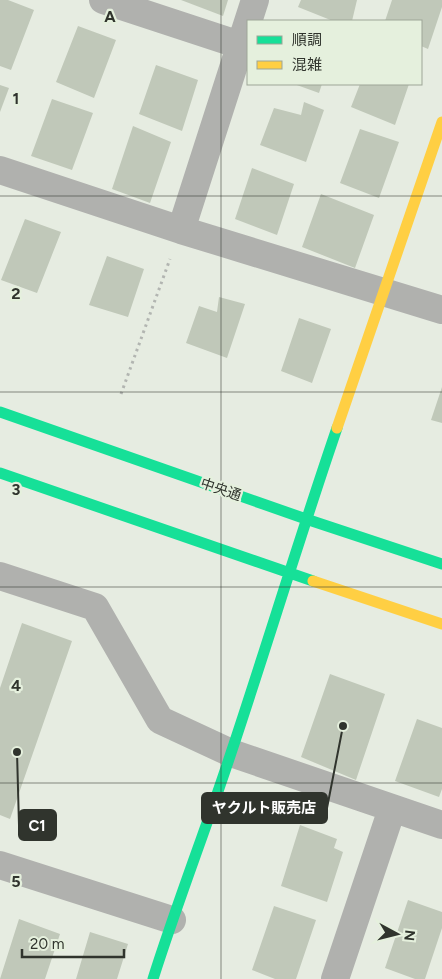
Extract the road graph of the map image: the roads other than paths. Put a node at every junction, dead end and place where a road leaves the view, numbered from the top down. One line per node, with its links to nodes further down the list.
1 (103, 0): 5 (street)
2 (255, 0): 3 (street)
3 (248, 20)
4 (247, 24): 5 (street)
5 (240, 45): 8 (street)
6 (442, 122): 9 (street)
7 (0, 170): 8 (street)
8 (181, 230): 9 (street)
9 (384, 292): 10 (street); 13 (street)
10 (442, 310)
11 (0, 412): 13 (street, 中央通)
12 (0, 473): 15 (street)
13 (306, 519): 14 (street, 中央通); 15 (street)
14 (442, 564)
15 (288, 573): 17 (street); 18 (street)
16 (0, 576): 18 (street)
17 (442, 624)
18 (231, 753): 19 (street); 22 (street)
19 (392, 809): 20 (street); 24 (street)
20 (442, 825)
21 (0, 865): 22 (street)
22 (172, 920): 23 (street)
23 (153, 979)
24 (335, 979)

